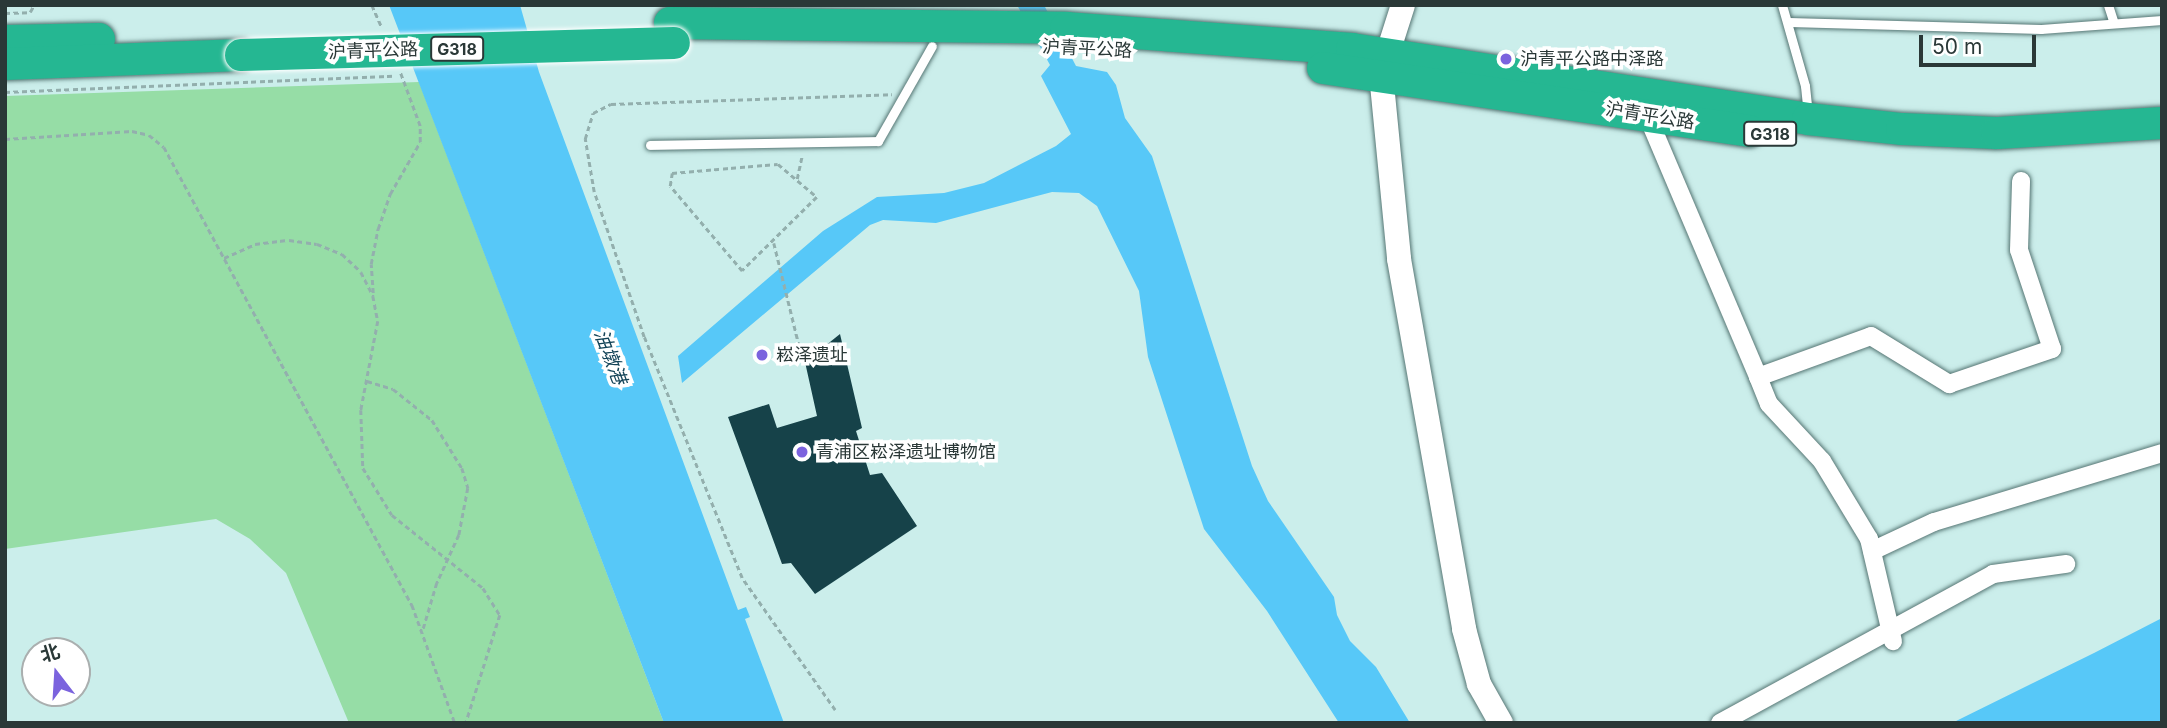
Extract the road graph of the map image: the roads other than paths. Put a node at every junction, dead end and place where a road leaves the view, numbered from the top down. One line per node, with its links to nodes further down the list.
1 (1403, 5): 12 (street)
2 (1782, 5): 5 (lane)
3 (2108, 5): 6 (lane)
4 (2162, 20): 6 (lane)
5 (1789, 22): 6 (lane); 15 (lane)
6 (2114, 23)
7 (672, 33): 8 (highway, 沪青平公路 / G318); 10 (highway, 沪青平公路 / G318, bridge); 11 (highway, 沪青平公路 / G318)
8 (1029, 36): 11 (highway, 沪青平公路 / G318); 12 (highway, 沪青平公路 / G318)
9 (5, 41): 10 (highway, 沪青平公路 / G318)
10 (241, 45): 13 (highway, 沪青平公路 / G318)
11 (932, 46): 18 (lane)
12 (1384, 63): 14 (highway, 沪青平公路 / G318); 15 (highway, 沪青平公路 / G318); 25 (street)
13 (5, 64)
14 (1647, 115): 17 (highway, 沪青平公路 / G318); 20 (street)
15 (1808, 119): 16 (highway, 沪青平公路 / G318)
16 (2162, 124)
17 (2162, 144)
18 (650, 145)
19 (2021, 181): 20 (street)
20 (1758, 377): 22 (street)
21 (2162, 453): 22 (street)
22 (1872, 551): 24 (street)
23 (2066, 564): 24 (street)
24 (1892, 636): 26 (street)
25 (1501, 723)
26 (1720, 723)

